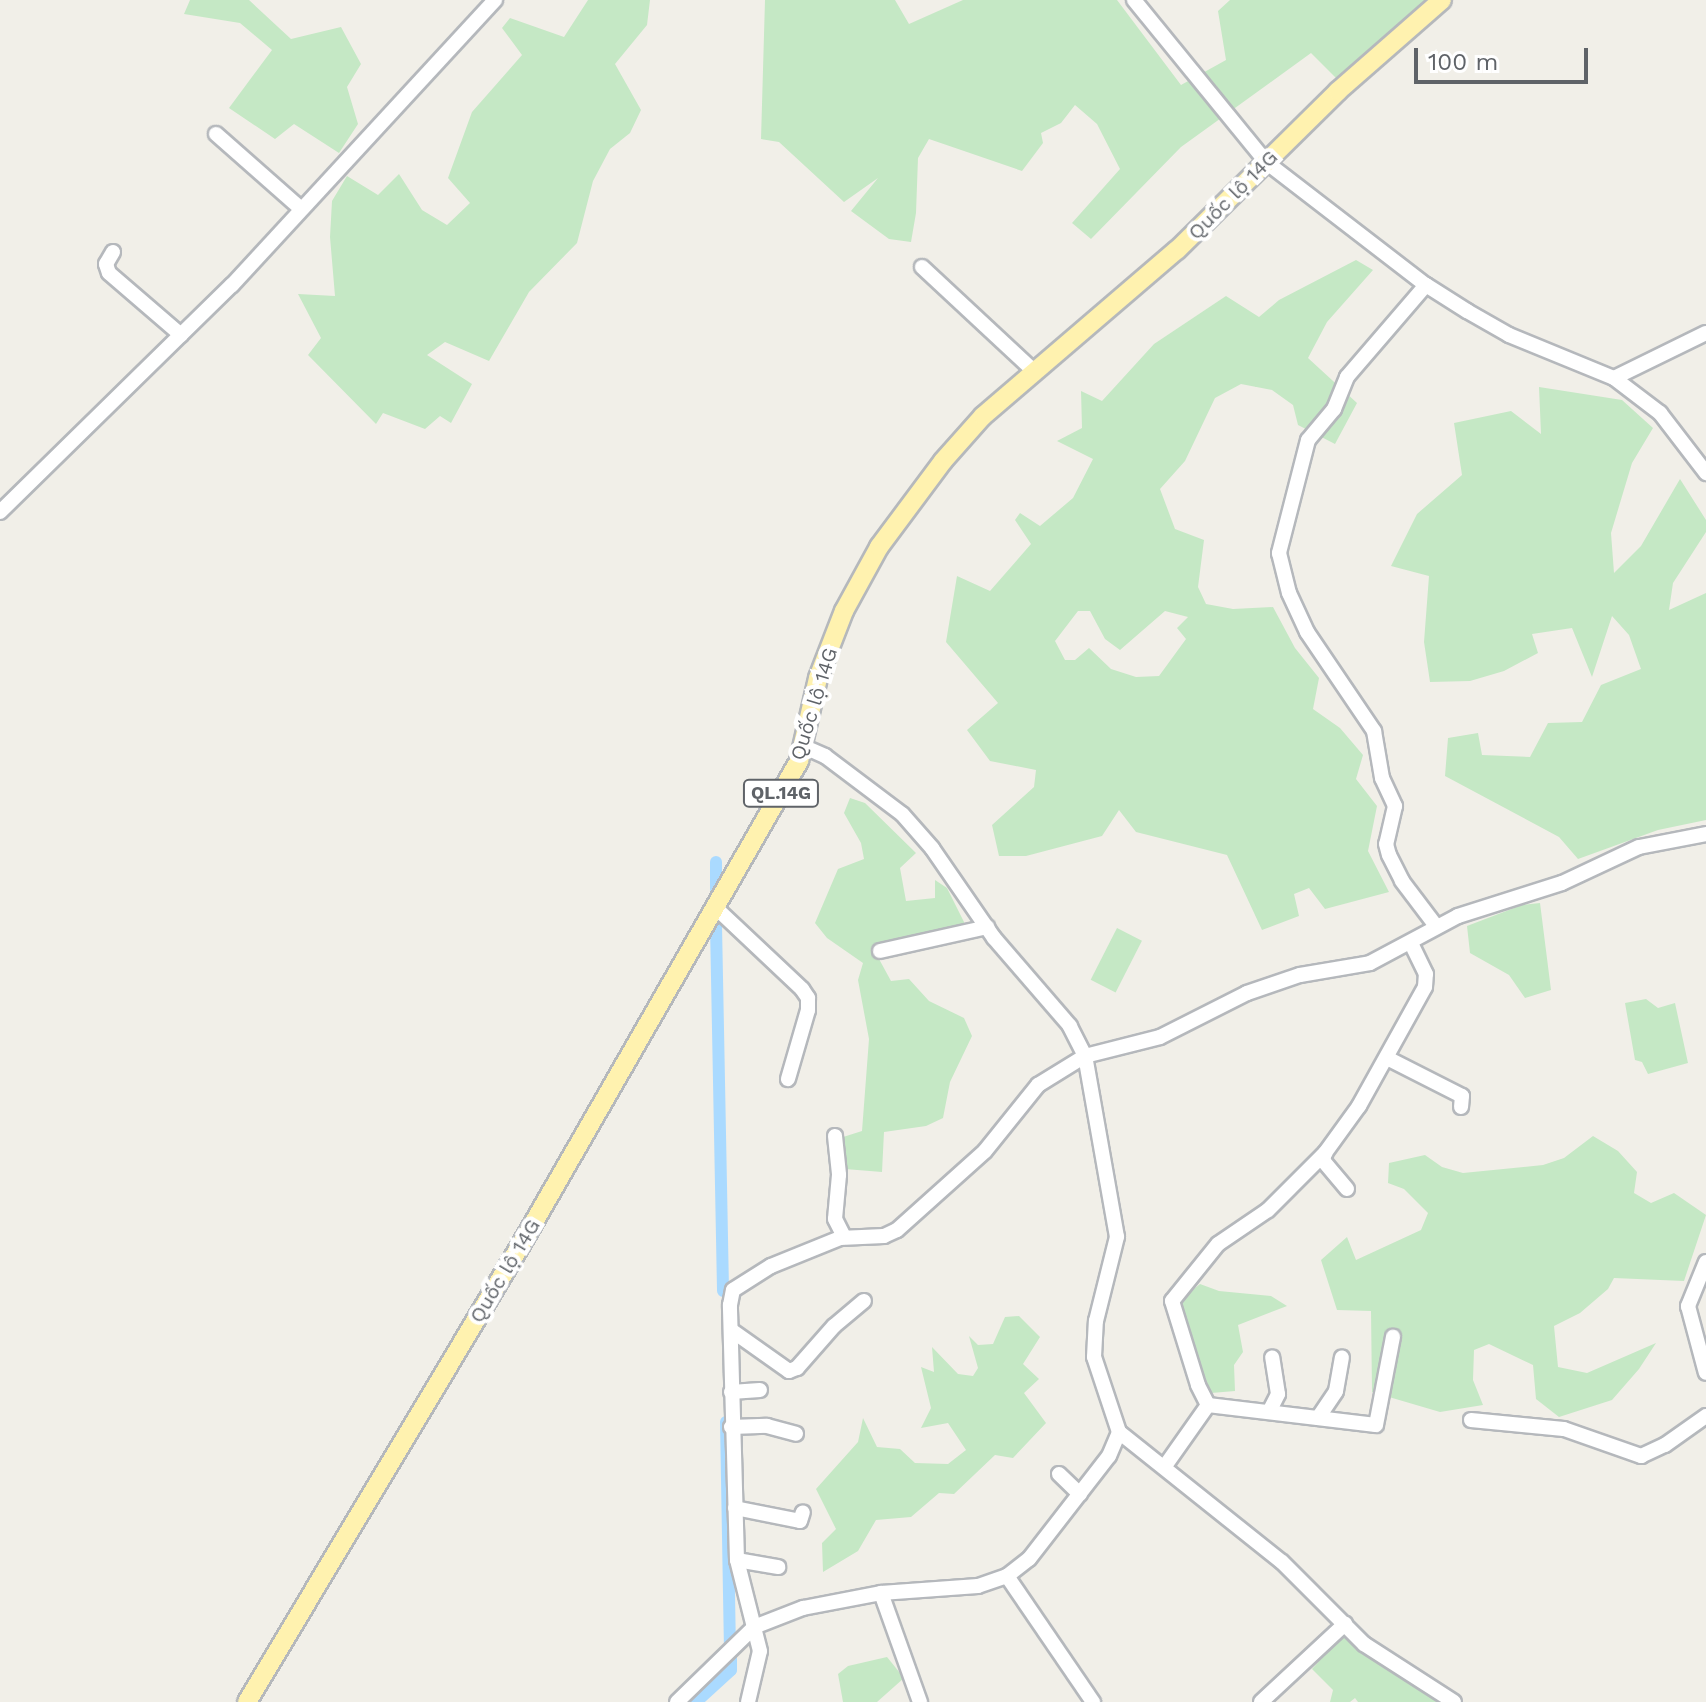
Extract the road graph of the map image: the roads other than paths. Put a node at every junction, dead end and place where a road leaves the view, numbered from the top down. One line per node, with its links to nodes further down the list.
1 (495, 0): 6 (street)
2 (1442, 0): 5 (main road, Quốc lộ 14G / QL.14G)
3 (1141, 3): 5 (street)
4 (216, 134): 6 (street)
5 (1266, 162): 9 (street); 12 (main road, Quốc lộ 14G / QL.14G)
6 (301, 209): 11 (street)
7 (113, 252): 11 (street)
8 (922, 267): 12 (street)
9 (1426, 285): 13 (street); 19 (street)
10 (1706, 333): 13 (street)
11 (181, 335): 15 (street)
12 (1033, 370): 16 (main road, Quốc lộ 14G / QL.14G)
13 (1614, 378): 14 (street)
14 (1706, 473)
15 (0, 512)
16 (805, 747): 18 (main road, Quốc lộ 14G / QL.14G); 20 (street)
17 (1706, 834): 19 (street)
18 (716, 908): 25 (street); 59 (main road, Quốc lộ 14G / QL.14G)
19 (1436, 926): 21 (street)
20 (987, 927): 22 (street); 23 (street)
21 (1411, 943): 23 (street); 24 (street)
22 (880, 951)
23 (1085, 1056): 30 (street); 46 (street)
24 (1387, 1058): 26 (street); 28 (street)
25 (788, 1079)
26 (1461, 1107)
27 (835, 1136): 30 (street)
28 (1325, 1153): 29 (street); 40 (street)
29 (1347, 1189)
30 (844, 1237): 33 (street)
31 (1706, 1262): 37 (street)
32 (864, 1301): 33 (street)
33 (731, 1330): 39 (street)
34 (1393, 1337): 43 (street)
35 (1272, 1357): 41 (street)
36 (1342, 1358): 43 (street)
37 (1706, 1373)
38 (760, 1390): 39 (street)
39 (731, 1392): 45 (street)
40 (1208, 1405): 41 (street); 48 (street)
41 (1269, 1412): 43 (street)
42 (1706, 1416): 44 (street)
43 (1318, 1418)
44 (1471, 1420)
45 (731, 1427): 47 (street); 51 (street)
46 (1119, 1432): 48 (street); 50 (street)
47 (796, 1434)
48 (1165, 1466): 57 (street)
49 (1059, 1474): 50 (street)
50 (1080, 1494): 55 (street)
51 (735, 1508): 52 (street); 53 (street)
52 (803, 1512)
53 (737, 1560): 54 (street); 58 (street)
54 (778, 1567)
55 (1007, 1576): 56 (street); 63 (street)
56 (881, 1593): 58 (street); 62 (street)
57 (1345, 1624): 64 (street); 65 (street)
58 (754, 1627): 60 (street); 61 (street)
59 (247, 1702)
60 (677, 1702)
61 (748, 1702)
62 (920, 1702)
63 (1093, 1702)
64 (1261, 1702)
65 (1454, 1702)

